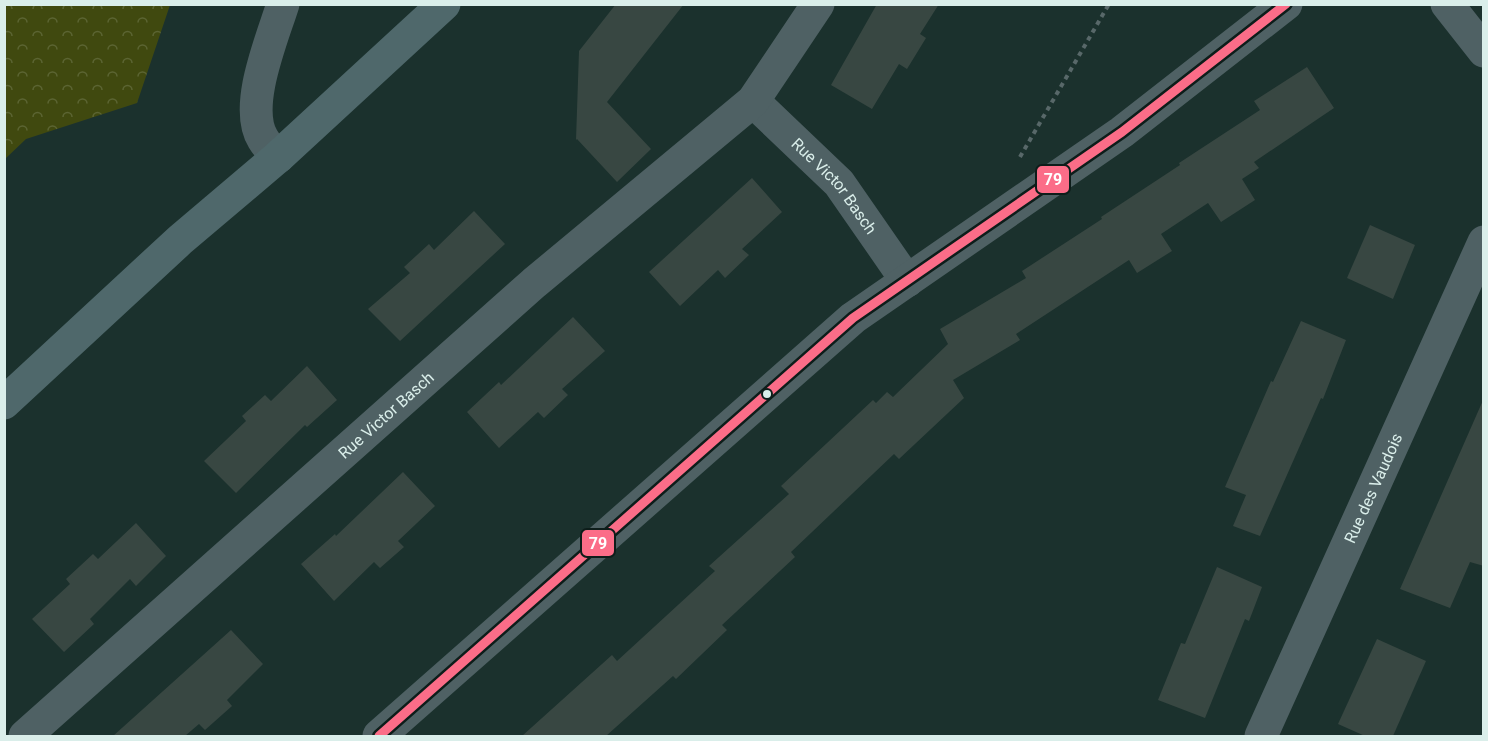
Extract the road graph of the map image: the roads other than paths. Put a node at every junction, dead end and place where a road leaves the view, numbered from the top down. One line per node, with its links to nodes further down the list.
1 (282, 4): 8 (street)
2 (444, 4): 8 (main road)
3 (818, 4): 7 (street, Rue Victor Basch)
4 (1286, 4): 10 (street)
5 (1447, 4): 6 (street)
6 (1484, 51)
7 (753, 101): 10 (street, Rue Victor Basch); 12 (street, Rue Victor Basch)
8 (278, 157): 11 (main road)
9 (1484, 242): 14 (street, Rue des Vaudois)
10 (907, 281): 13 (street)
11 (4, 403)
12 (25, 736)
13 (379, 736)
14 (1261, 736)

